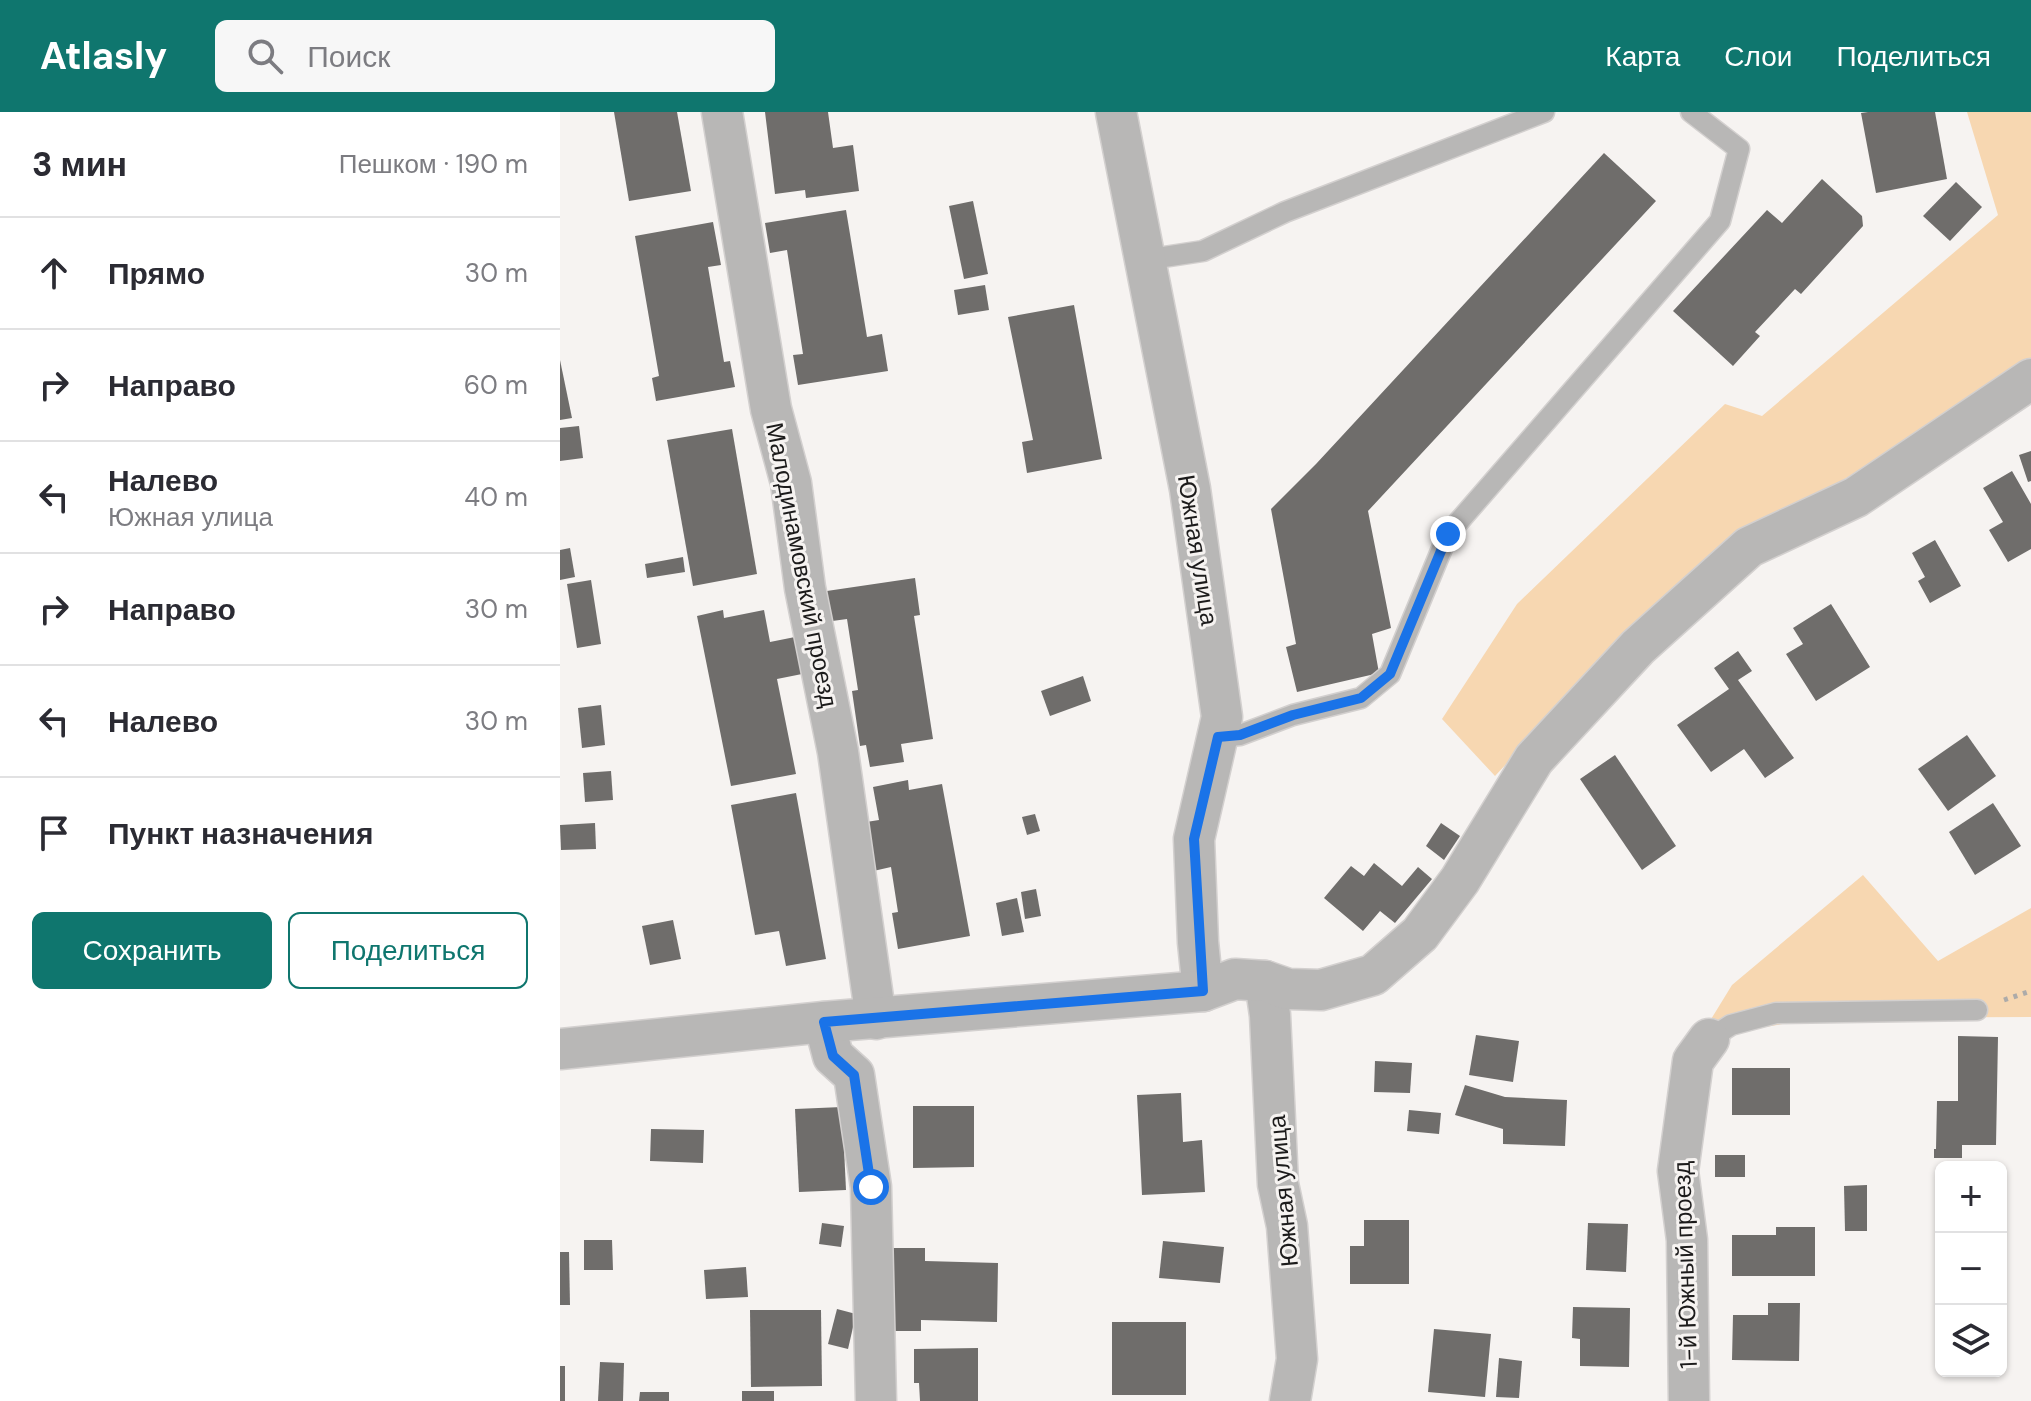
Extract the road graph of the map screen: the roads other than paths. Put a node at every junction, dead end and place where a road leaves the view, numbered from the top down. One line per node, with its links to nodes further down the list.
1 (722, 112): 11 (street, Малодинамовский проезд)
2 (1116, 112): 5 (street, Южная улица)
3 (1544, 112): 5 (lane)
4 (1691, 112): 7 (lane)
5 (1144, 260): 7 (street, Южная улица)
6 (2031, 379): 8 (street)
7 (1218, 737): 9 (street, Южная улица)
8 (1265, 981): 9 (street); 16 (street, Южная улица)
9 (1203, 991): 11 (street)
10 (1977, 1010): 13 (lane)
11 (876, 1019): 12 (street)
12 (824, 1022): 14 (street); 15 (street)
13 (1709, 1039): 17 (street, 1-й Южный проезд)
14 (560, 1049)
15 (876, 1401)
16 (1290, 1401)
17 (1689, 1401)

